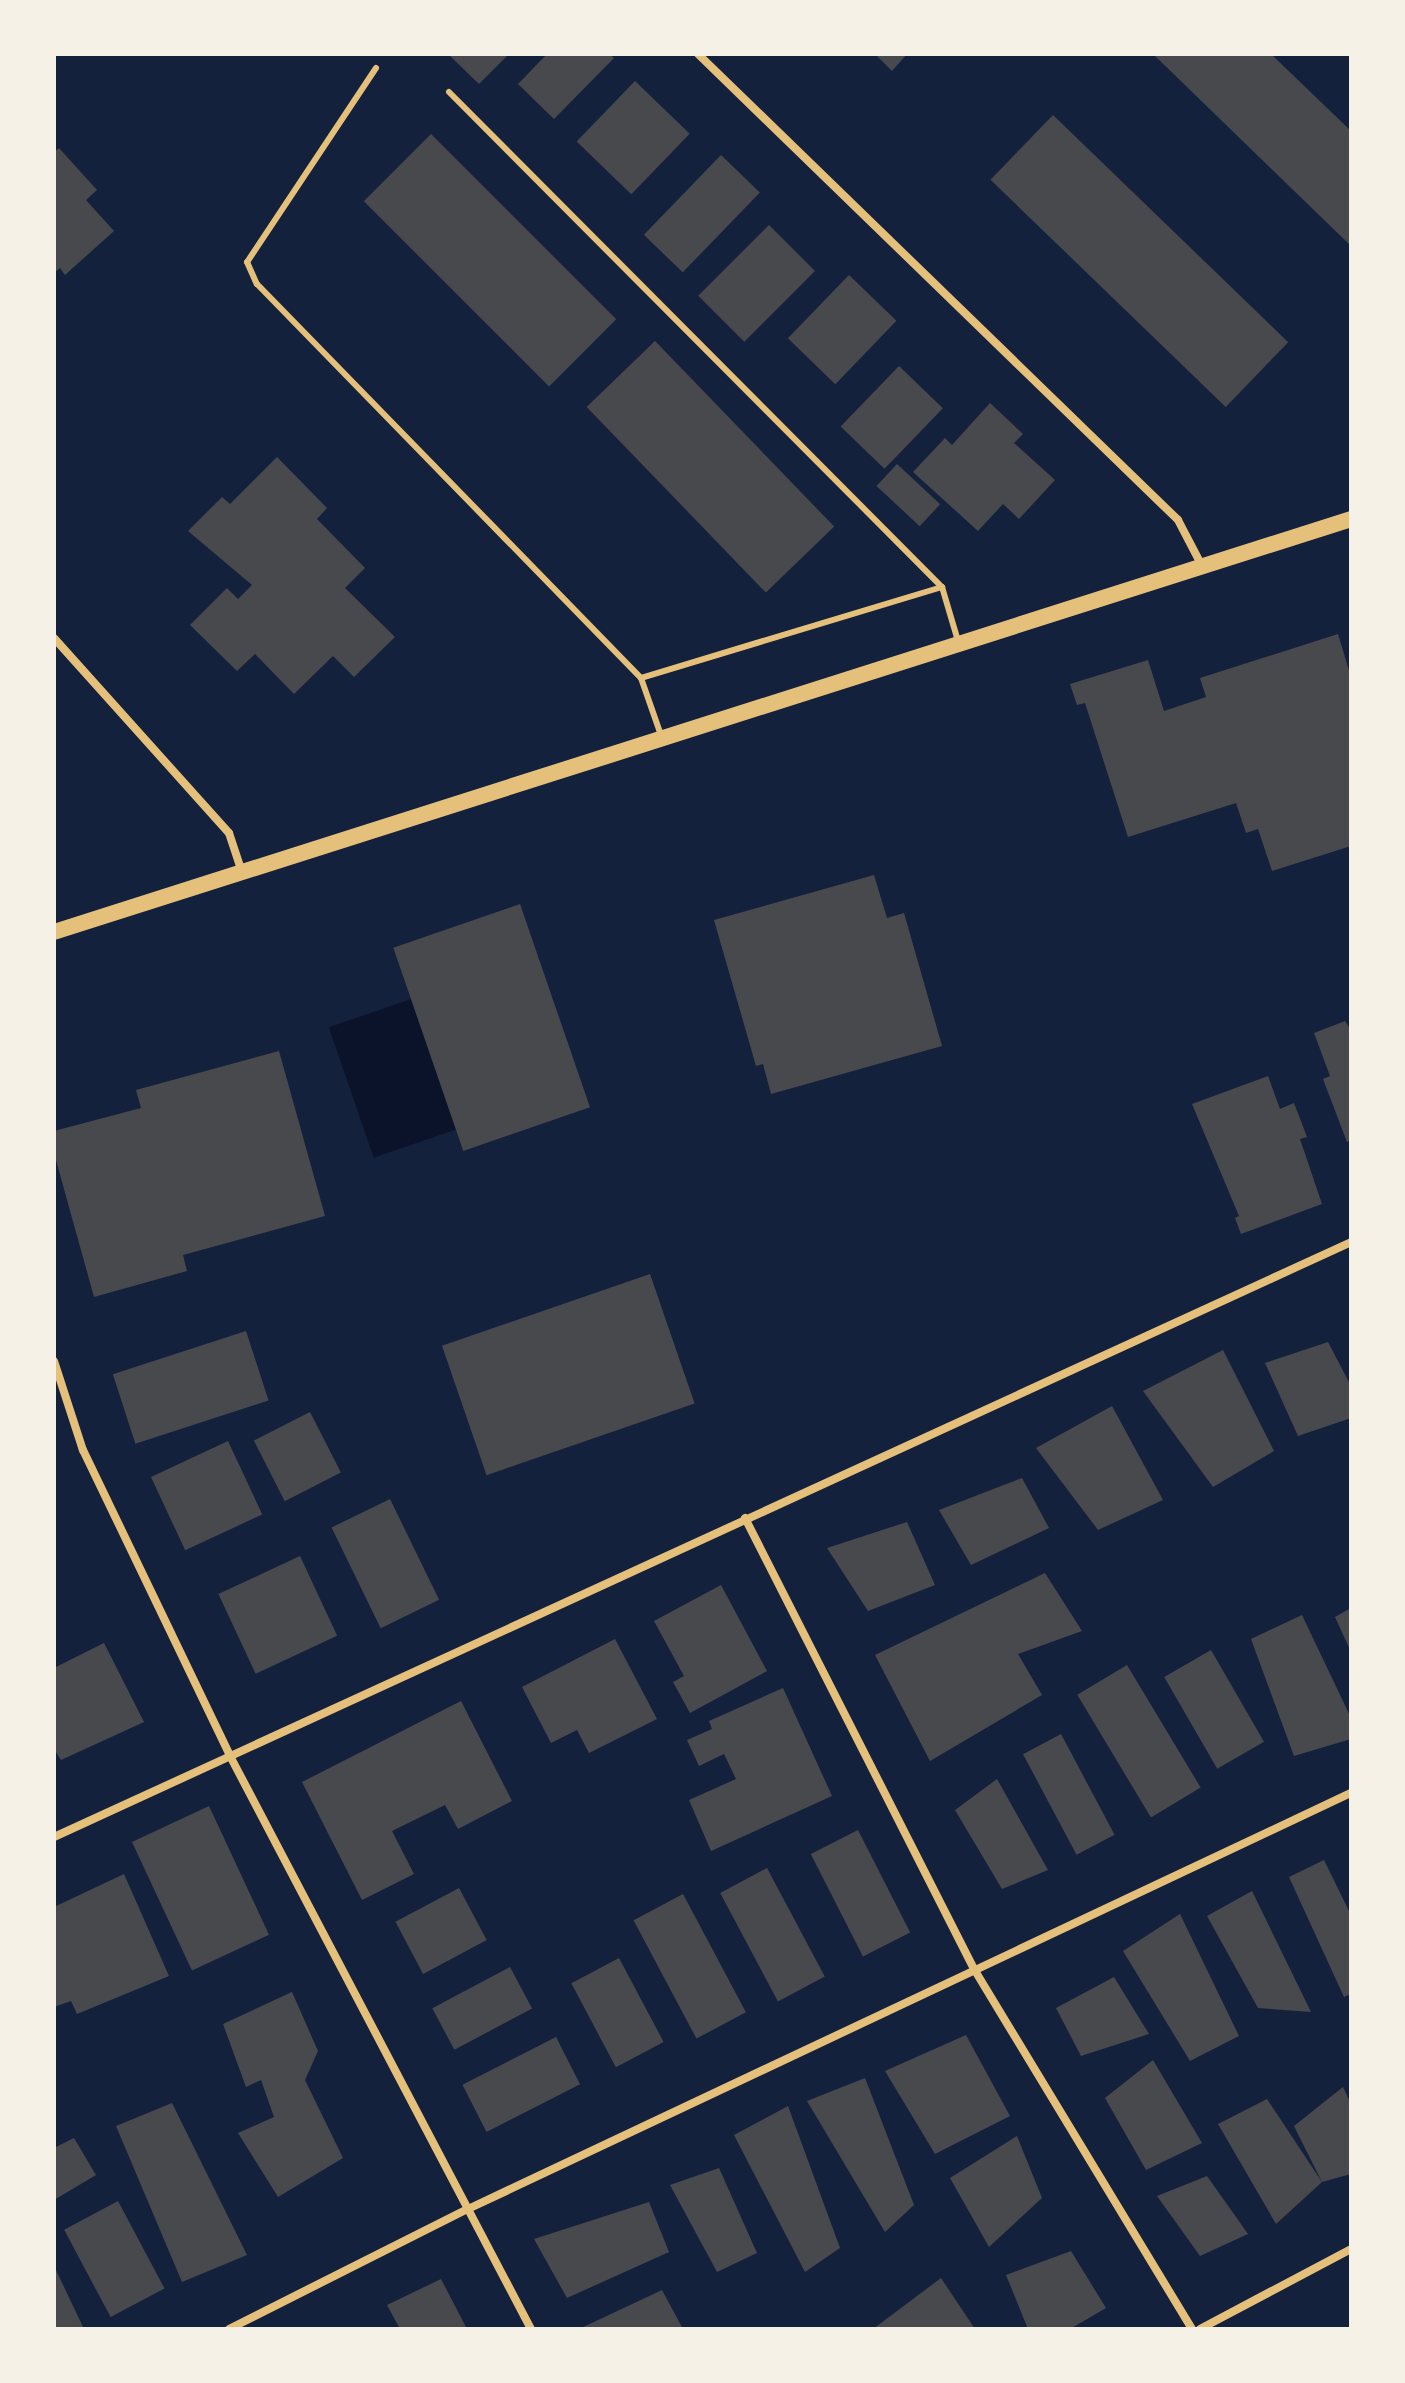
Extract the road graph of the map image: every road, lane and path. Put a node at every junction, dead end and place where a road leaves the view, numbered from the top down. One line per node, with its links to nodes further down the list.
1 (698, 54): 5 (street)
2 (376, 68): 9 (lane)
3 (449, 92): 6 (lane)
4 (1351, 519): 5 (main road)
5 (1202, 566): 8 (main road)
6 (942, 587): 8 (lane); 9 (lane)
7 (54, 638): 11 (street)
8 (959, 644): 10 (main road)
9 (641, 678): 10 (lane)
10 (662, 738): 11 (main road)
11 (242, 872): 12 (main road)
12 (54, 932)
13 (1351, 1242): 15 (street)
14 (54, 1361): 16 (street)
15 (745, 1518): 16 (street); 19 (street)
16 (229, 1754): 18 (street); 20 (street)
17 (1351, 1793): 19 (street)
18 (54, 1837)
19 (974, 1969): 20 (street); 24 (street)
20 (468, 2209): 22 (street); 23 (street)
21 (1351, 2249): 25 (street)
22 (229, 2329)
23 (531, 2329)
24 (1192, 2329)
25 (1200, 2329)

